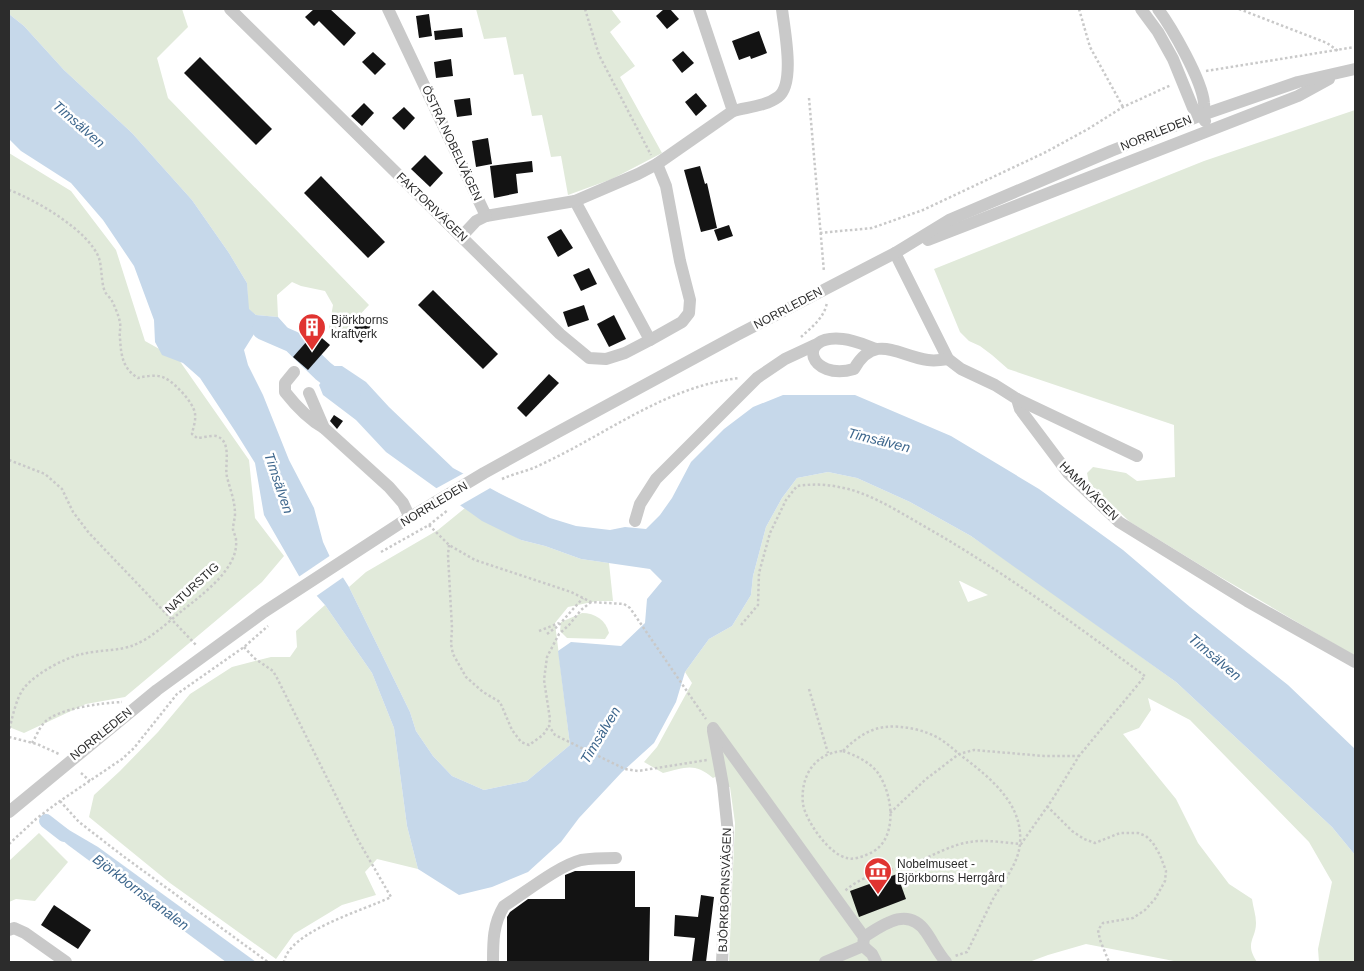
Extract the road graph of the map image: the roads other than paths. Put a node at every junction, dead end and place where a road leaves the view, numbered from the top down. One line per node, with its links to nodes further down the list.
1 (230, 9): 14 (street, FAKTORIVÄGEN)
2 (388, 9): 13 (street, ÖSTRA NOBELVÄGEN)
3 (699, 9): 8 (street)
4 (782, 9): 8 (street)
5 (1141, 9): 9 (street)
6 (1158, 9): 9 (street)
7 (1349, 71): 9 (street, NORRLEDEN); 10 (street, NORRLEDEN)
8 (733, 111): 11 (street, ÖSTRA NOBELVÄGEN)
9 (1202, 114): 10 (street); 15 (street, NORRLEDEN)
10 (1209, 130): 15 (street, NORRLEDEN)
11 (657, 164): 12 (street, ÖSTRA NOBELVÄGEN); 16 (street, FAKTORIVÄGEN)
12 (575, 201): 13 (street, ÖSTRA NOBELVÄGEN); 16 (street)
13 (486, 216): 14 (street)
14 (462, 236): 16 (street, FAKTORIVÄGEN)
15 (896, 253): 19 (street); 25 (street, NORRLEDEN)
16 (650, 340)
17 (815, 345): 18 (street); 18 (street); 26 (street)
18 (876, 349): 19 (street)
19 (948, 360): 22 (street, HAMNVÄGEN)
20 (294, 372): 23 (street)
21 (309, 394): 23 (street)
22 (1017, 399): 24 (street); 27 (street, HAMNVÄGEN)
23 (324, 428): 25 (street)
24 (1137, 456)
25 (410, 518): 28 (street, NORRLEDEN)
26 (636, 521)
27 (1355, 662)
28 (9, 812)
29 (616, 858): 34 (street)
30 (9, 930): 33 (street)
31 (863, 941): 32 (street); 35 (street, BJÖRKBORNSVÄGEN); 36 (street); 37 (street)
32 (941, 960)
33 (66, 962)
34 (493, 962)
35 (722, 962)
36 (825, 962)
37 (876, 962)

